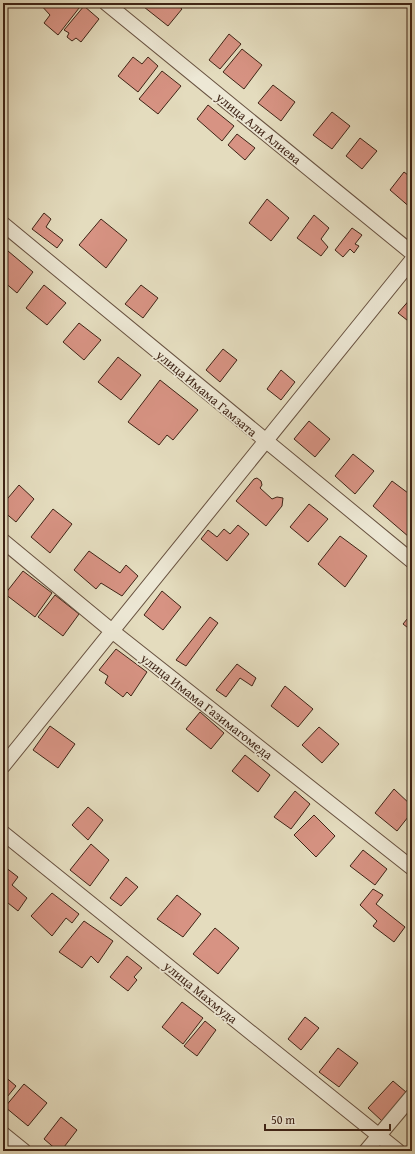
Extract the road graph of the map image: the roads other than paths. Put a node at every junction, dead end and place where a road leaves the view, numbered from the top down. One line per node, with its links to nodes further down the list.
1 (106, 3): 3 (street, улица Али Алиева)
2 (3, 224): 5 (street, улица Имама Гамзата)
3 (412, 253)
4 (412, 260): 5 (street)
5 (266, 441): 7 (street, улица Имама Гамзата); 8 (street)
6 (3, 541): 8 (street, улица Имама Газимагомеда)
7 (412, 561)
8 (112, 631): 9 (street); 11 (street, улица Имама Газимагомеда)
9 (3, 766)
10 (3, 833): 14 (street, улица Махмуда)
11 (412, 868)
12 (412, 1096): 14 (street)
13 (3, 1134): 15 (street)
14 (380, 1136): 16 (street); 17 (street, улица Махмуда)
15 (24, 1151)
16 (366, 1151)
17 (398, 1151)

